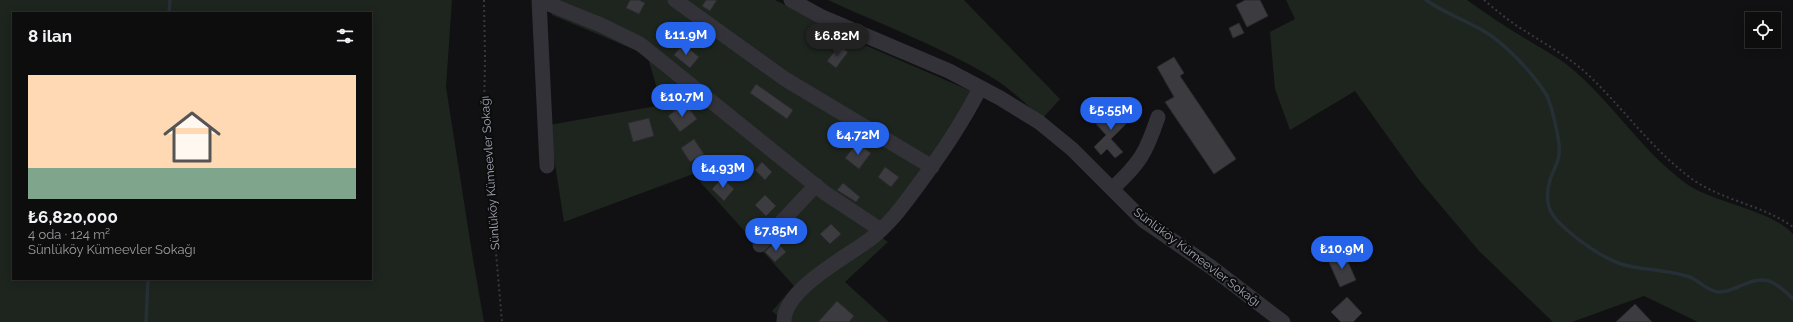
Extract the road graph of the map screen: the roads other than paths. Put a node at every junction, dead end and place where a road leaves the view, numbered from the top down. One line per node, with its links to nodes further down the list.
1 (539, 0): 6 (street); 8 (street)
2 (675, 0): 7 (street)
3 (791, 0): 4 (street, Sünlüköy Kümeevler Sokağı)
4 (980, 88): 7 (street); 9 (street, Sünlüköy Kümeevler Sokağı)
5 (1158, 117): 9 (street)
6 (547, 166)
7 (932, 167): 10 (street)
8 (816, 185): 10 (street); 11 (street)
9 (1112, 189): 13 (street, Sünlüköy Kümeevler Sokağı)
10 (881, 230): 12 (street)
11 (760, 245)
12 (784, 322)
13 (1283, 322)

